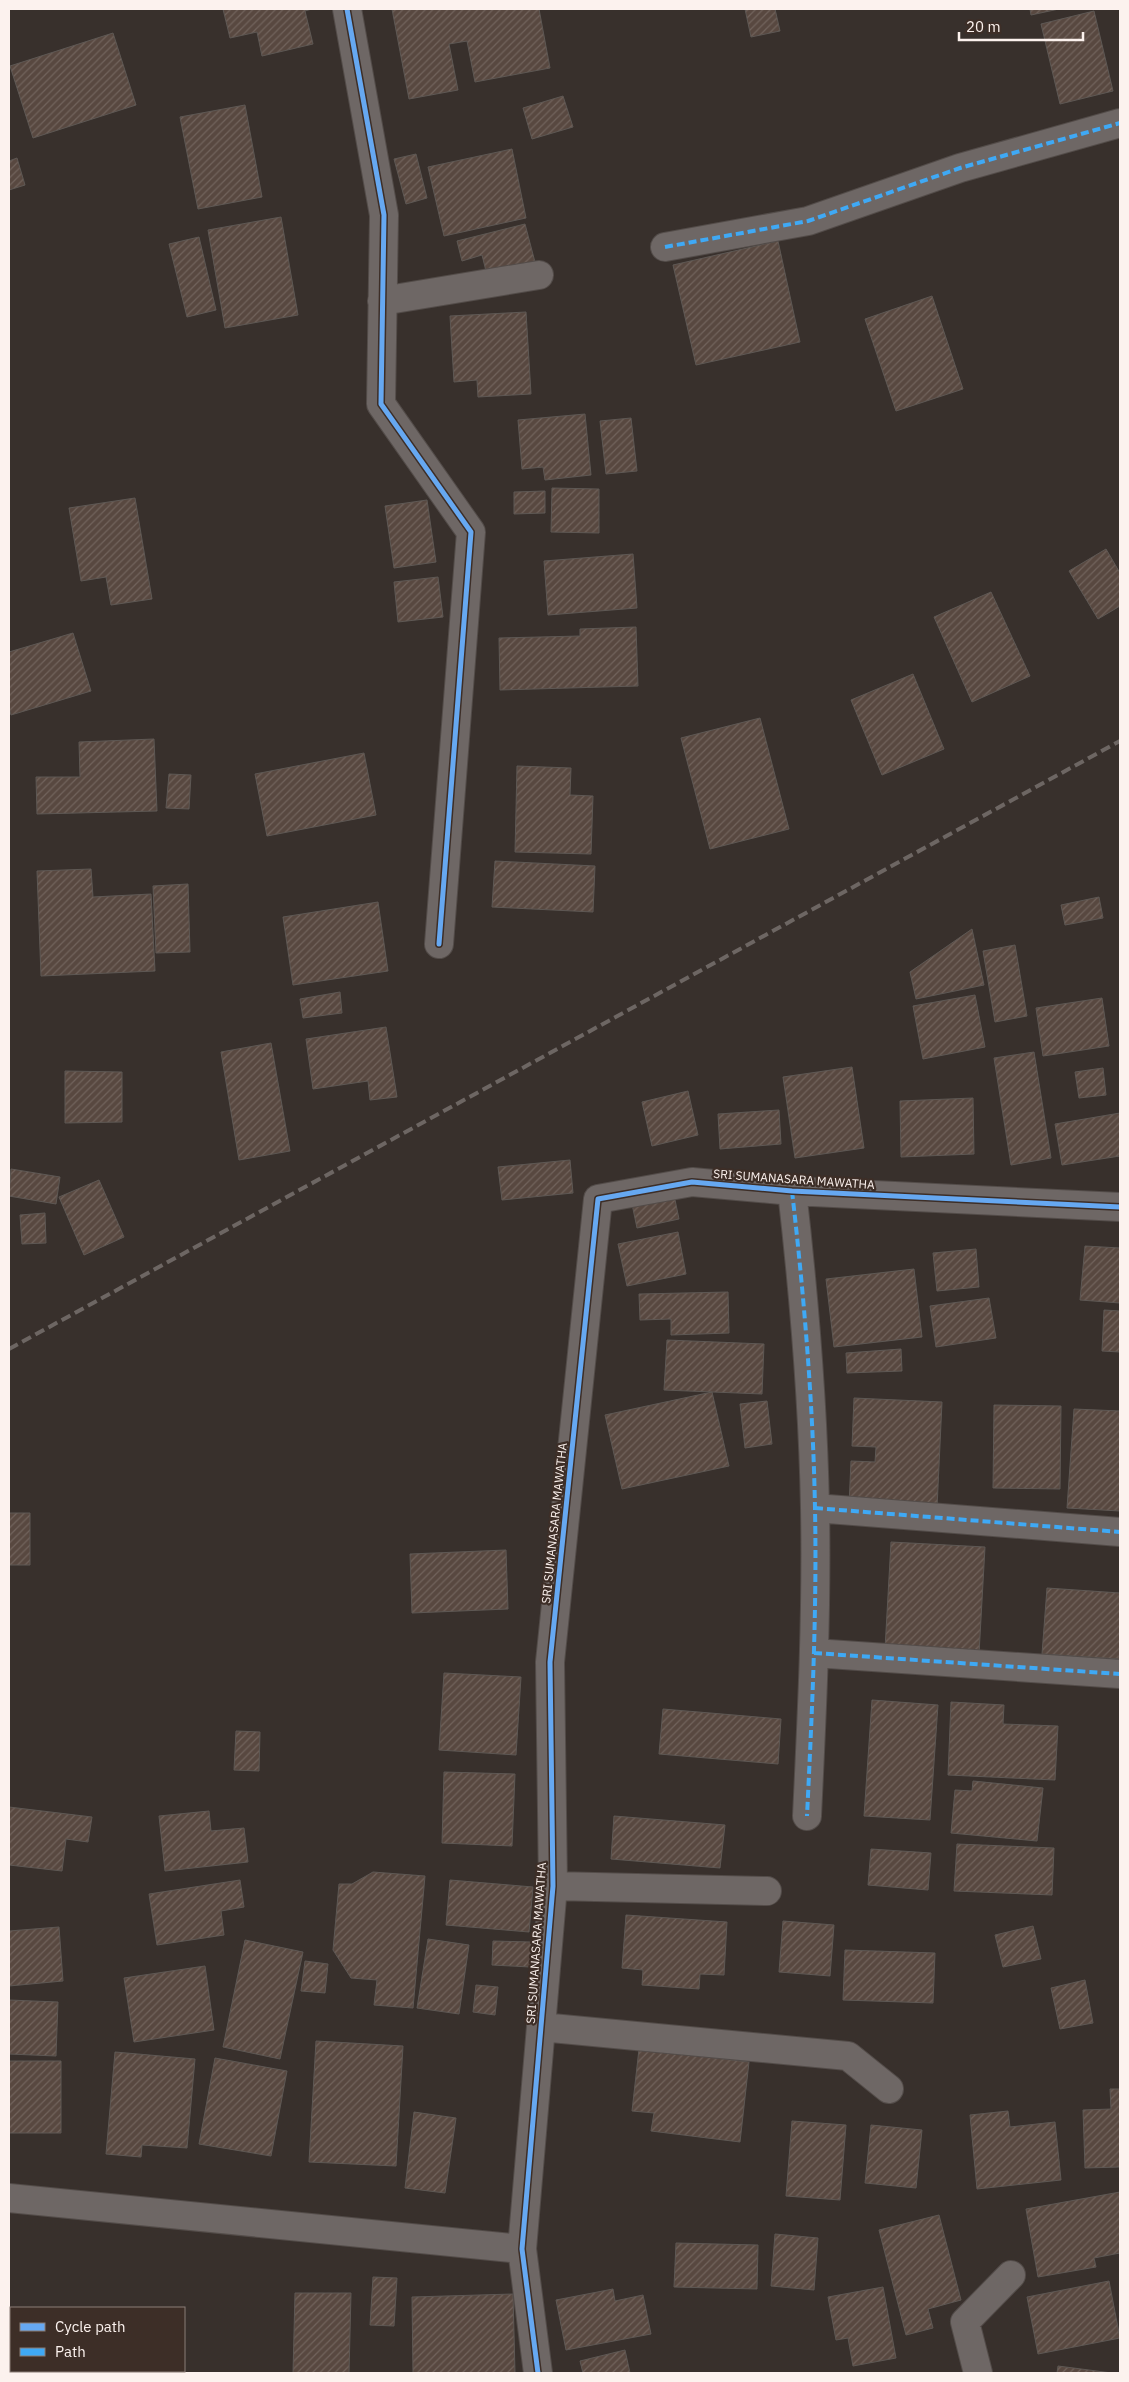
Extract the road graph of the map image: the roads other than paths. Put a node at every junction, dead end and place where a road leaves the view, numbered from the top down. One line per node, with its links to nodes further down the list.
1 (347, 9): 5 (street)
2 (1120, 123): 3 (street)
3 (665, 247)
4 (539, 275): 5 (street)
5 (382, 301): 6 (street)
6 (439, 944)
7 (792, 1191): 8 (street, SRI SUMANASARA MAWATHA); 9 (street); 14 (street, SRI SUMANASARA MAWATHA)
8 (1120, 1207)
9 (815, 1508): 10 (street); 11 (street)
10 (1120, 1532)
11 (814, 1652): 12 (street); 13 (street)
12 (1120, 1674)
13 (808, 1816)
14 (552, 1886): 15 (street); 16 (street, SRI SUMANASARA MAWATHA)
15 (767, 1891)
16 (541, 2027): 17 (street); 19 (street, SRI SUMANASARA MAWATHA)
17 (889, 2089)
18 (9, 2198): 19 (street)
19 (522, 2249): 21 (street, SRI SUMANASARA MAWATHA)
20 (1011, 2275): 22 (street)
21 (538, 2373)
22 (978, 2373)

